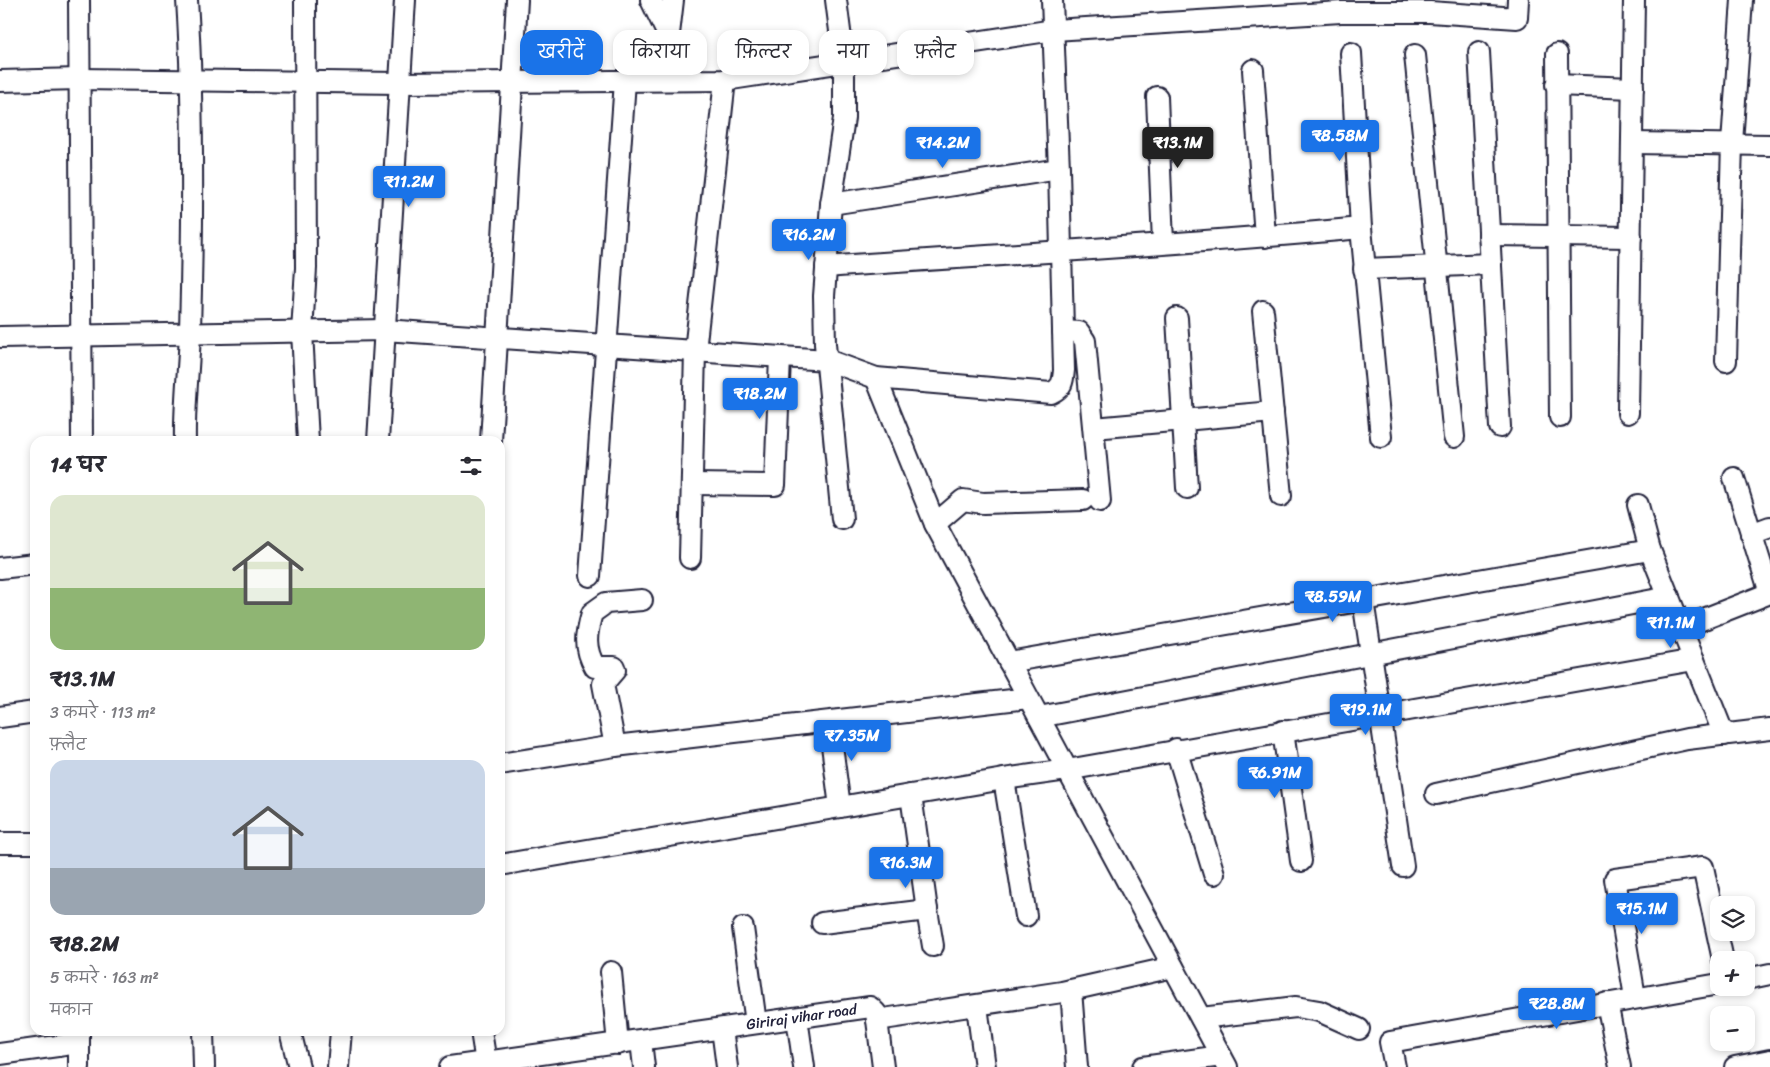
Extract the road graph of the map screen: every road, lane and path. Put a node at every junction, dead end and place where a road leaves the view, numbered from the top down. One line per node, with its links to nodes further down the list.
1 (78, 0): 28 (street)
2 (187, 0): 32 (street)
3 (305, 0): 34 (street)
4 (406, 0): 36 (street)
5 (518, 0): 35 (street)
6 (651, 0): 15 (street)
7 (673, 0): 16 (street)
8 (836, 0): 17 (street)
9 (1052, 0): 18 (street)
10 (1518, 0): 14 (street)
11 (1634, 0): 38 (street)
12 (1742, 0): 41 (street)
13 (1341, 6): 14 (street); 18 (street)
14 (1430, 6)
15 (667, 30)
16 (669, 30)
17 (840, 30)
18 (1054, 30): 22 (street); 43 (street)
19 (1479, 52): 46 (street)
20 (1351, 53): 45 (street)
21 (1556, 54): 37 (street)
22 (887, 55)
23 (1415, 55): 53 (street)
24 (819, 66): 30 (street)
25 (1253, 70): 48 (street)
26 (688, 75): 29 (street)
27 (844, 75): 44 (street)
28 (79, 78): 31 (street); 32 (street); 62 (street)
29 (690, 80): 30 (street); 33 (street)
30 (725, 80): 66 (street)
31 (0, 81)
32 (192, 81): 34 (street); 61 (street)
33 (625, 81): 35 (street); 65 (street)
34 (305, 82): 36 (street); 60 (street)
35 (513, 82): 36 (street); 64 (street)
36 (399, 83): 58 (street)
37 (1556, 85): 38 (street); 47 (street)
38 (1633, 88): 40 (street)
39 (1157, 97): 50 (street)
40 (1632, 143): 41 (street); 49 (street)
41 (1732, 144): 42 (street); 69 (street)
42 (1770, 145)
43 (1059, 169): 44 (street); 51 (street)
44 (831, 204): 54 (street)
45 (1361, 228): 48 (street); 55 (street)
46 (1489, 235): 47 (street); 52 (street)
47 (1558, 236): 49 (street); 73 (street)
48 (1264, 237): 50 (street)
49 (1631, 237): 72 (street)
50 (1163, 242): 51 (street)
51 (1060, 250): 54 (street); 59 (street)
52 (1491, 264): 53 (street); 75 (street)
53 (1437, 266): 55 (street); 83 (street)
54 (826, 267): 68 (street)
55 (1364, 269): 82 (street)
56 (1263, 311): 71 (street)
57 (1177, 318): 74 (street)
58 (384, 330): 60 (street); 64 (street); 80 (street)
59 (1063, 331): 70 (street); 76 (street)
60 (302, 332): 61 (street); 79 (street)
61 (190, 333): 62 (street); 78 (street)
62 (80, 336): 63 (street); 77 (street)
63 (0, 337)
64 (497, 338): 65 (street); 81 (street)
65 (606, 345): 66 (street); 97 (street)
66 (695, 351): 67 (street); 85 (street)
67 (780, 357): 68 (street); 85 (street)
68 (827, 360): 70 (street); 89 (street)
69 (1726, 362)
70 (876, 378): 90 (street)
71 (1273, 412): 74 (street); 87 (street)
72 (1628, 413)
73 (1560, 417)
74 (1184, 420): 76 (street); 86 (street)
75 (1500, 427)
76 (1094, 428): 90 (street)
77 (82, 436)
78 (185, 436)
79 (308, 436)
80 (378, 436)
81 (491, 436)
82 (1381, 437)
83 (1454, 437)
84 (1734, 478): 92 (street)
85 (692, 484): 94 (street)
86 (1187, 488)
87 (1281, 496)
88 (1638, 505): 93 (street)
89 (842, 519)
90 (935, 524): 105 (street)
91 (1770, 527): 92 (street)
92 (1751, 534): 98 (street)
93 (1650, 550): 99 (street); 101 (street)
94 (690, 558)
95 (30, 565): 96 (street)
96 (0, 568)
97 (590, 576)
98 (1770, 593): 102 (street)
99 (1669, 597): 102 (street); 103 (street)
100 (642, 600): 115 (street)
101 (1363, 600): 103 (street); 105 (street)
102 (1681, 628): 104 (street)
103 (1371, 654): 108 (street); 110 (street)
104 (1694, 660): 108 (street); 114 (street)
105 (1009, 662): 106 (street)
106 (1028, 698): 110 (street); 111 (street)
107 (30, 713): 109 (street)
108 (1380, 714): 113 (street); 127 (street)
109 (0, 716)
110 (1039, 717): 118 (street)
111 (829, 722): 115 (street); 122 (street)
112 (1770, 729): 114 (street)
113 (1283, 731): 116 (street); 125 (street)
114 (1724, 735): 120 (street)
115 (615, 746): 117 (street)
116 (1176, 749): 118 (street); 128 (street)
117 (505, 763)
118 (1068, 770): 119 (street); 135 (street)
119 (1004, 779): 121 (street); 130 (street)
120 (1436, 794)
121 (911, 795): 122 (street); 129 (street)
122 (840, 807): 126 (street)
123 (0, 843): 124 (street)
124 (30, 844)
125 (1302, 861)
126 (505, 864)
127 (1403, 866)
128 (1214, 874)
129 (927, 910): 131 (street); 133 (street)
130 (1026, 916)
131 (822, 923)
132 (743, 928): 147 (street)
133 (933, 946)
134 (1720, 951): 141 (street)
135 (1173, 967): 140 (street, Giriraj vihar road); 145 (street)
136 (611, 972): 156 (street)
137 (1770, 974): 138 (street)
138 (1755, 977)
139 (1710, 985): 141 (street)
140 (1071, 990): 143 (street, Giriraj vihar road); 172 (street)
141 (1635, 997): 142 (street)
142 (1608, 1003): 174 (street); 175 (street)
143 (977, 1006): 146 (street, Giriraj vihar road); 171 (street)
144 (797, 1018): 146 (street, Giriraj vihar road); 147 (street, Giriraj vihar road); 169 (street)
145 (1201, 1018): 149 (street); 160 (street)
146 (877, 1020): 170 (street)
147 (756, 1024): 148 (street, Giriraj vihar road)
148 (722, 1029): 155 (street, Giriraj vihar road); 168 (street)
149 (1359, 1029)
150 (203, 1036): 163 (street)
151 (291, 1036): 164 (street)
152 (340, 1036): 165 (street)
153 (482, 1036): 161 (street)
154 (79, 1037): 157 (street); 162 (street)
155 (640, 1040): 156 (street, Giriraj vihar road); 167 (street)
156 (618, 1044): 158 (street, Giriraj vihar road)
157 (0, 1054)
158 (571, 1059): 161 (street, Giriraj vihar road)
159 (1770, 1060): 176 (street)
160 (1224, 1061): 173 (street)
161 (486, 1063): 166 (street, Giriraj vihar road)
162 (79, 1067)
163 (204, 1067)
164 (299, 1067)
165 (338, 1067)
166 (450, 1067)
167 (644, 1067)
168 (727, 1067)
169 (804, 1067)
170 (883, 1067)
171 (985, 1067)
172 (1077, 1067)
173 (1143, 1067)
174 (1395, 1067)
175 (1620, 1067)
176 (1734, 1067)

